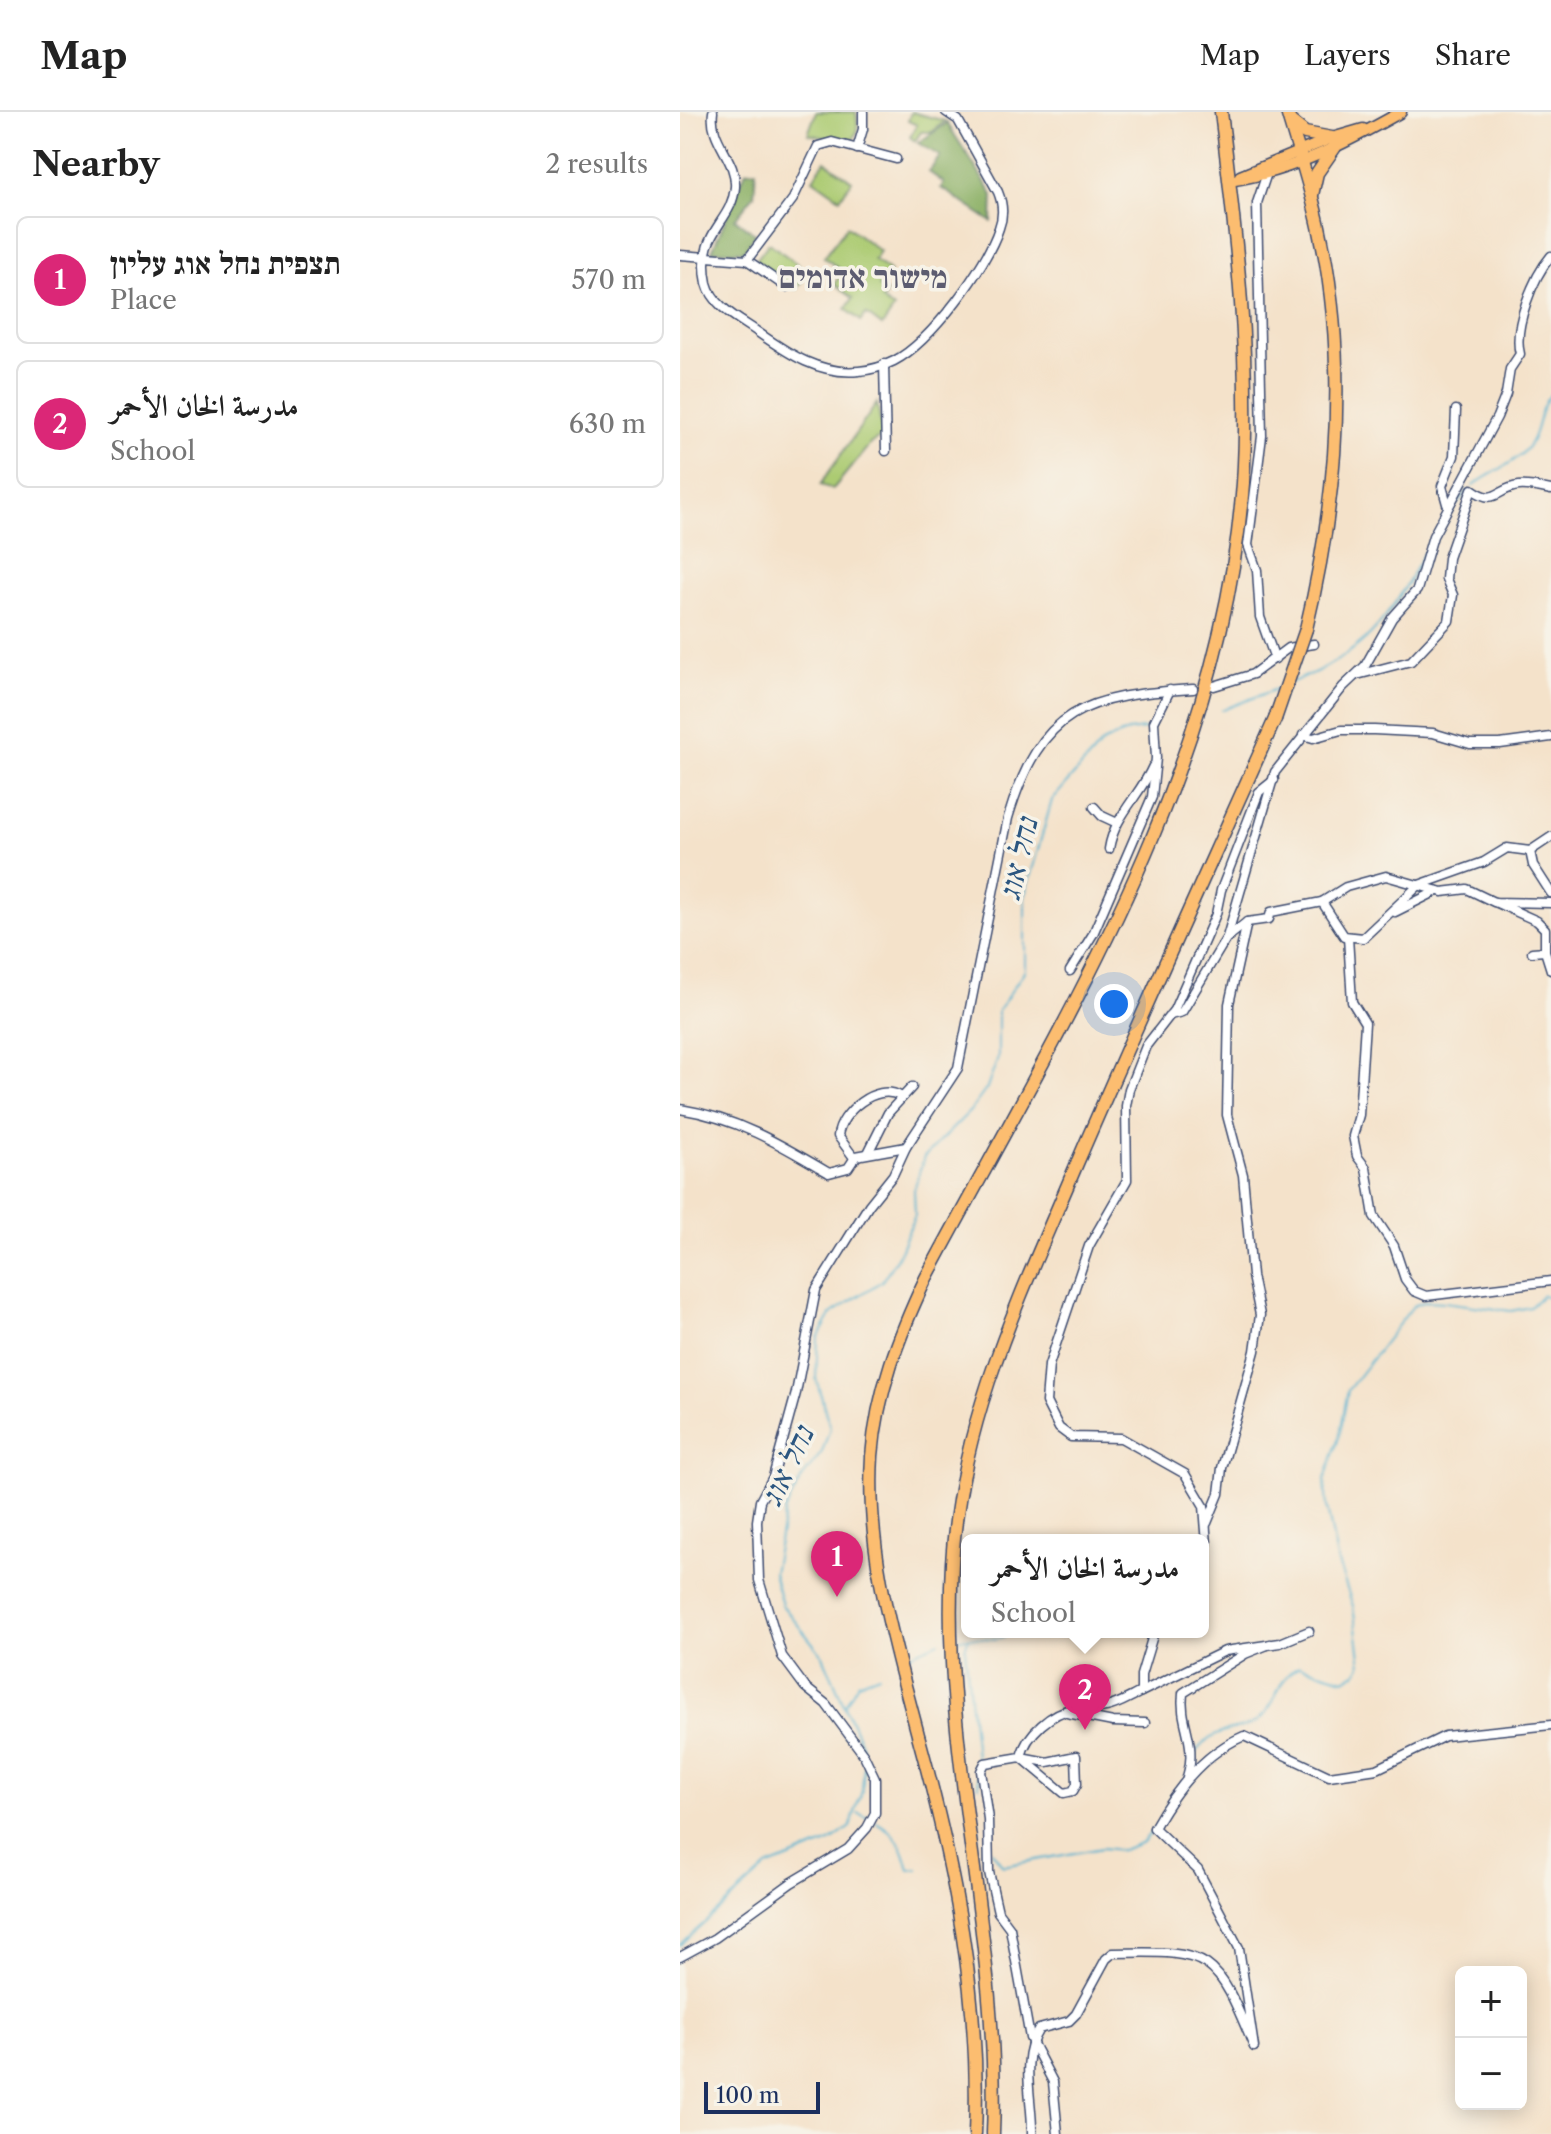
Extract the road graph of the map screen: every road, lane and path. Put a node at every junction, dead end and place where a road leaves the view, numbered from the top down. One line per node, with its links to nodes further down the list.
1 (713, 112): 16 (street)
2 (863, 112): 8 (street)
3 (946, 112): 19 (street)
4 (1221, 112): 12 (highway)
5 (1401, 112): 7 (main road)
6 (1288, 117): 7 (highway); 9 (highway)
7 (1334, 143): 9 (main road); 13 (highway)
8 (857, 149): 10 (street); 17 (street)
9 (1300, 158): 11 (main road); 12 (main road); 13 (highway)
10 (896, 159)
11 (1266, 176): 12 (main road); 25 (street)
12 (1229, 181): 74 (highway)
13 (1312, 198): 75 (highway, bridge)
14 (680, 255): 16 (street)
15 (1551, 256): 23 (street)
16 (705, 257): 17 (street); 19 (street)
17 (747, 260): 18 (street)
18 (786, 287)
19 (884, 364): 21 (street)
20 (1456, 410): 23 (street)
21 (886, 451)
22 (1551, 490): 26 (street)
23 (1447, 504): 26 (street)
24 (1314, 644): 25 (street)
25 (1275, 659): 27 (street)
26 (1356, 675): 30 (street)
27 (1214, 686)
28 (1193, 689): 29 (street)
29 (1170, 690): 32 (street); 57 (street)
30 (1303, 735): 31 (street); 33 (street)
31 (1551, 737)
32 (1156, 758): 35 (street); 52 (street)
33 (1274, 780): 47 (street); 53 (street)
34 (1094, 807): 35 (street)
35 (1115, 822): 37 (street)
36 (1551, 837): 38 (street)
37 (1109, 849)
38 (1530, 851): 39 (street); 41 (street)
39 (1419, 885): 40 (street); 42 (street); 45 (street)
40 (1437, 891): 43 (street); 45 (street)
41 (1551, 893)
42 (1322, 902): 46 (street); 48 (street)
43 (1494, 902): 44 (street); 49 (street)
44 (1551, 903)
45 (1384, 917): 48 (street)
46 (1247, 922): 47 (street); 61 (street)
47 (1227, 937): 53 (street)
48 (1348, 937): 60 (street)
49 (1545, 951): 50 (street); 51 (street)
50 (1532, 952)
51 (1551, 970)
52 (1070, 971)
53 (1170, 1015): 61 (street)
54 (912, 1087): 55 (street)
55 (900, 1096): 58 (street); 59 (street)
56 (680, 1109): 59 (street)
57 (906, 1147): 58 (street); 72 (street)
58 (868, 1153): 59 (street)
59 (855, 1159)
60 (1551, 1281)
61 (1206, 1523): 62 (street)
62 (1205, 1534)
63 (1309, 1631): 65 (street)
64 (1152, 1638): 66 (street)
65 (1270, 1644): 66 (street); 71 (street)
66 (1141, 1692): 67 (street)
67 (1061, 1713): 68 (street); 70 (street)
68 (1145, 1723)
69 (1551, 1725): 71 (street)
70 (1021, 1757): 70 (street); 73 (street)
71 (1186, 1781): 73 (street)
72 (680, 1957)
73 (1031, 2041): 76 (street); 77 (street)
74 (975, 2134)
75 (993, 2134)
76 (1032, 2134)
77 (1058, 2134)

